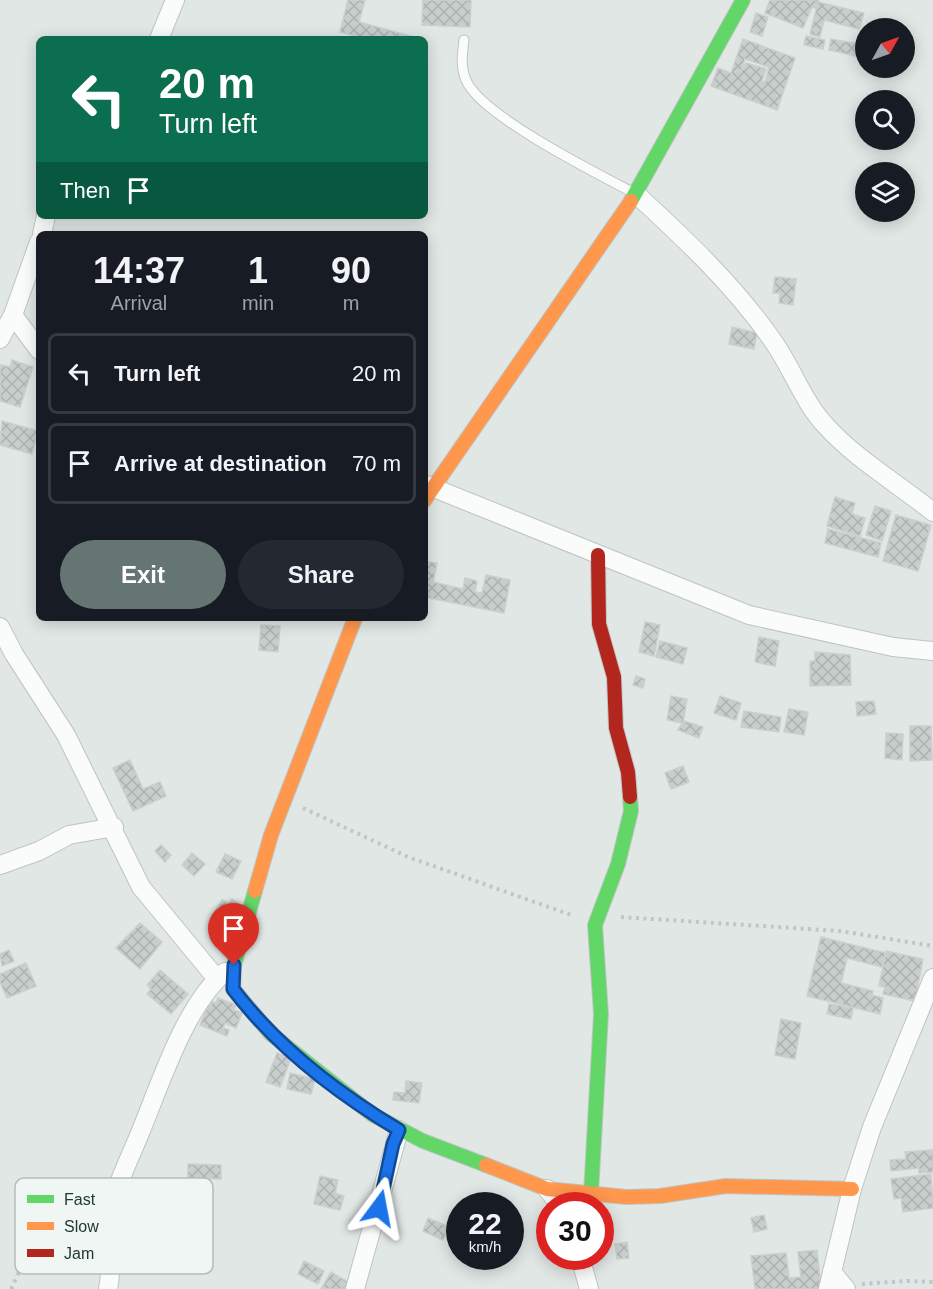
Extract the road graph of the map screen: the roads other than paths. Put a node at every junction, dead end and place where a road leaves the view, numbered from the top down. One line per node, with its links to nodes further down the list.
1 (175, 0): 3 (street)
2 (743, 0): 5 (street)
3 (160, 36)
4 (464, 40): 5 (lane)
5 (636, 194): 10 (street); 12 (street)
6 (36, 250): 7 (street)
7 (13, 315): 8 (street); 9 (street)
8 (0, 339)
9 (36, 346)
10 (428, 491)
11 (428, 492): 13 (street)
12 (933, 512)
13 (598, 555): 16 (street); 28 (street)
14 (354, 621): 19 (street)
15 (0, 627): 17 (street)
16 (933, 651)
17 (114, 827): 18 (street); 21 (street)
18 (0, 865)
19 (234, 965): 21 (street); 22 (street)
20 (933, 978): 25 (street)
21 (216, 979): 23 (street)
22 (399, 1130): 24 (street); 35 (street)
23 (124, 1178)
24 (546, 1189): 26 (street); 27 (street)
25 (852, 1189): 29 (street); 32 (street)
26 (549, 1192)
27 (573, 1192)
28 (591, 1192)
29 (614, 1196)
30 (584, 1270): 36 (street)
31 (111, 1274): 34 (street)
32 (830, 1280): 33 (street)
33 (851, 1287)
34 (108, 1289)
35 (355, 1289)
36 (589, 1289)

